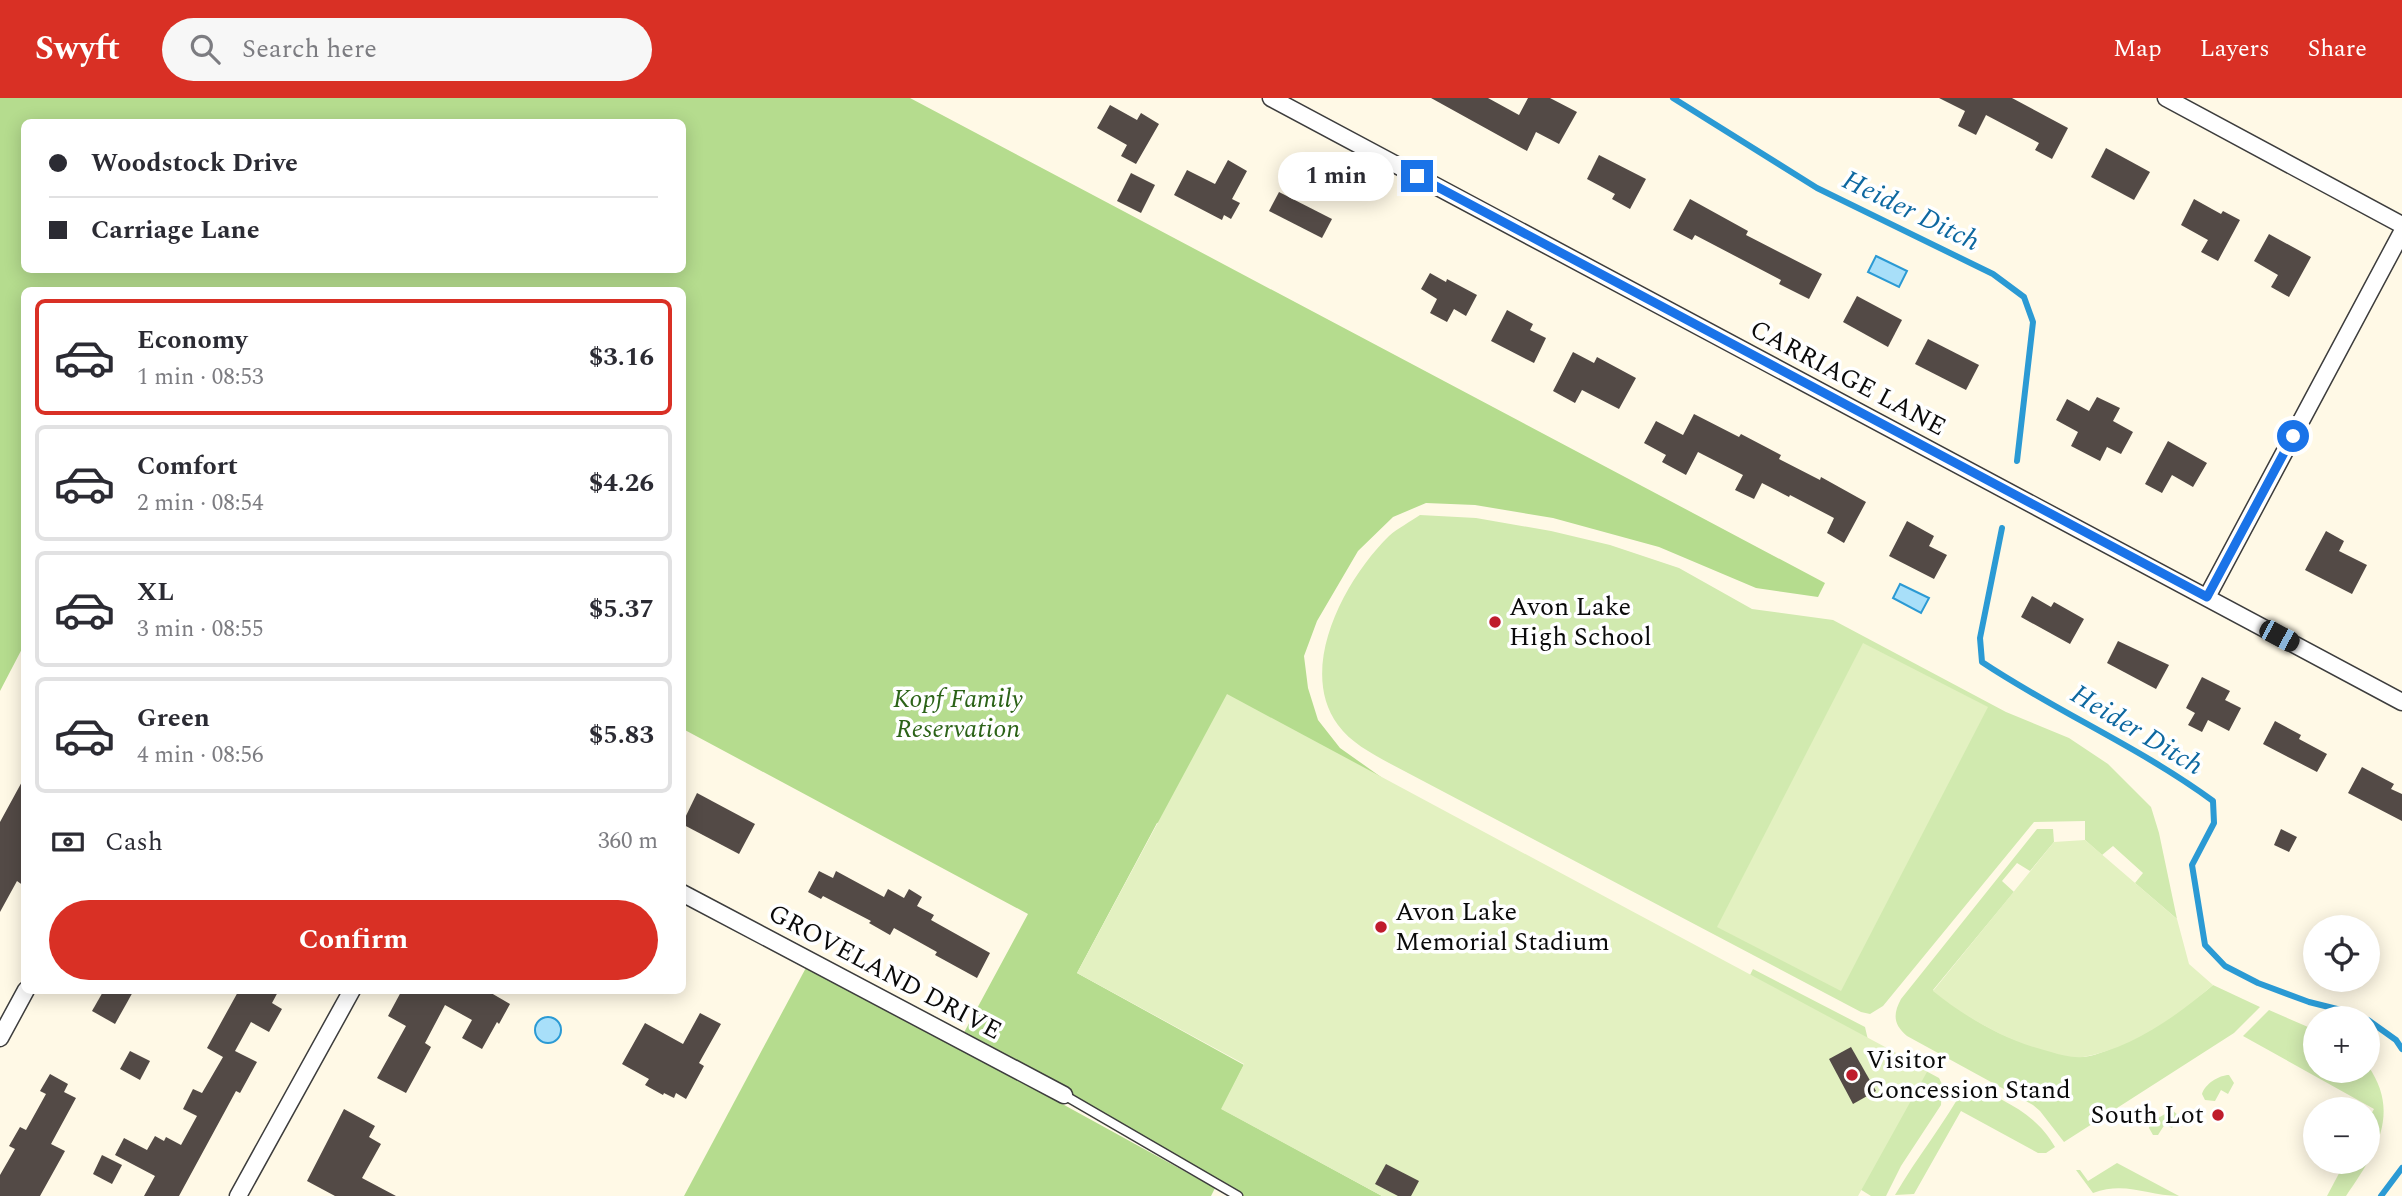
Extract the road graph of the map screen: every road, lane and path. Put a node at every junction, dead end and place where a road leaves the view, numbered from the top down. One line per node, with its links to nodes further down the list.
1 (1271, 98): 5 (street, CARRIAGE LANE)
2 (2166, 98): 3 (street)
3 (2402, 225)
4 (2402, 232): 5 (street)
5 (2207, 597): 6 (street, CARRIAGE LANE)
6 (2402, 702)
7 (686, 895): 11 (street, GROVELAND DRIVE)
8 (24, 994): 10 (street)
9 (350, 994): 12 (street)
10 (0, 1038)
11 (1065, 1095): 13 (lane)
12 (238, 1196)
13 (1238, 1196)

